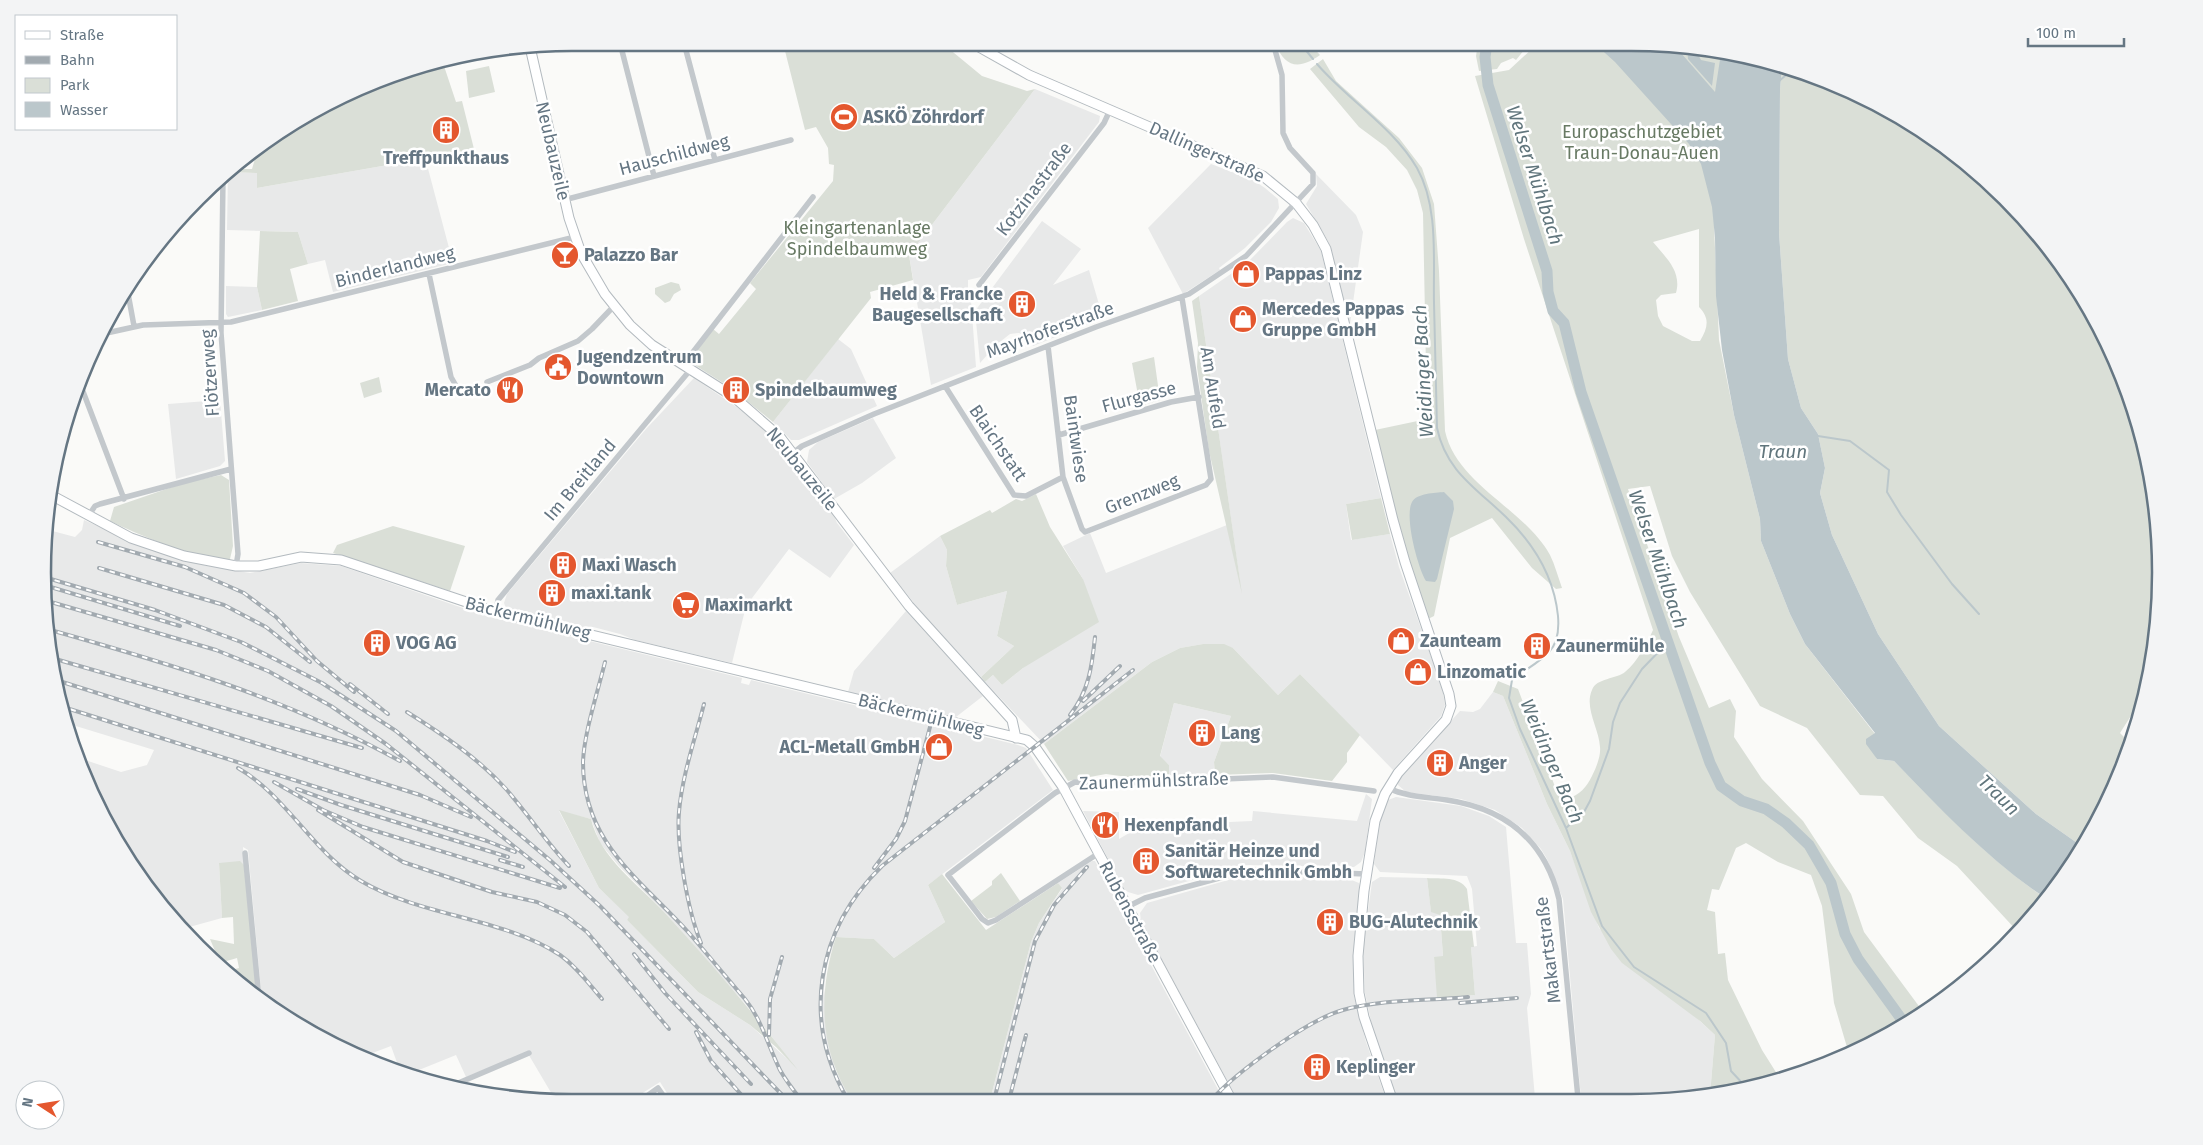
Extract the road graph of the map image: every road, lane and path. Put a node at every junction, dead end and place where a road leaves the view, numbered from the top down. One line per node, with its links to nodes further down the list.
1 (622, 51): 9 (street)
2 (686, 51): 8 (street)
3 (986, 51): 6 (street, Dallingerstraße)
4 (1274, 51): 13 (street, Mayrhoferstraße)
5 (531, 53): 12 (street, Neubauzeile)
6 (1110, 110): 13 (street, Dallingerstraße); 16 (street, Kotzinastraße)
7 (791, 140): 8 (street, Hauschildweg)
8 (715, 160): 9 (street, Hauschildweg)
9 (654, 176): 12 (street, Hauschildweg)
10 (223, 187): 20 (street, Flötzerweg)
11 (813, 197): 24 (street)
12 (564, 200): 14 (street, Neubauzeile)
13 (1296, 203): 17 (street, Mayrhoferstraße); 43 (street, Dallingerstraße)
14 (575, 237): 15 (street, Binderlandweg); 19 (street, Neubauzeile)
15 (429, 274): 20 (street, Binderlandweg); 26 (street)
16 (979, 285)
17 (1182, 298): 23 (street, Mayrhoferstraße); 29 (street, Am Aufeld)
18 (129, 299): 21 (street)
19 (614, 306): 24 (street, Neubauzeile); 25 (street)
20 (221, 323): 21 (street, Binderlandweg); 32 (street, Flötzerweg)
21 (134, 326): 22 (street, Binderlandweg)
22 (110, 332)
23 (1048, 346): 27 (street, Mayrhoferstraße); 30 (street, Baintwiese)
24 (687, 367): 31 (street, Neubauzeile); 40 (street, Im Breitland)
25 (488, 382)
26 (455, 384)
27 (945, 386): 31 (street, Mayrhoferstraße); 33 (street, Blaichstatt)
28 (84, 393): 36 (street)
29 (1199, 397): 30 (street, Flurgasse); 34 (street, Am Aufeld)
30 (1059, 435): 33 (street, Baintwiese)
31 (794, 453): 41 (street, Neubauzeile)
32 (231, 469): 36 (street); 39 (street, Flötzerweg)
33 (1063, 478): 38 (street, Baintwiese)
34 (1209, 482): 38 (street, Grenzweg)
35 (57, 498): 37 (street, Bäckermühlweg)
36 (124, 499): 37 (street)
37 (89, 515): 39 (street, Bäckermühlweg)
38 (1085, 532)
39 (236, 566): 40 (street, Bäckermühlweg)
40 (496, 612): 41 (street, Bäckermühlweg)
41 (1016, 738): 42 (street, Rubensstraße)
42 (1064, 787): 44 (street, Zaunermühlstraße); 46 (street, Rubensstraße); 46 (street, Zaunermühlstraße)
43 (1388, 788): 47 (street); 56 (street, Makartstraße)
44 (1374, 791)
45 (246, 853): 49 (street)
46 (1099, 853): 48 (street, Rubensstraße)
47 (1367, 874): 48 (street); 55 (street)
48 (1127, 907): 54 (street, Rubensstraße)
49 (258, 988)
50 (528, 1053): 51 (street)
51 (461, 1082)
52 (650, 1094): 53 (street)
53 (662, 1094)
54 (1228, 1094)
55 (1390, 1094)
56 (1578, 1094)

